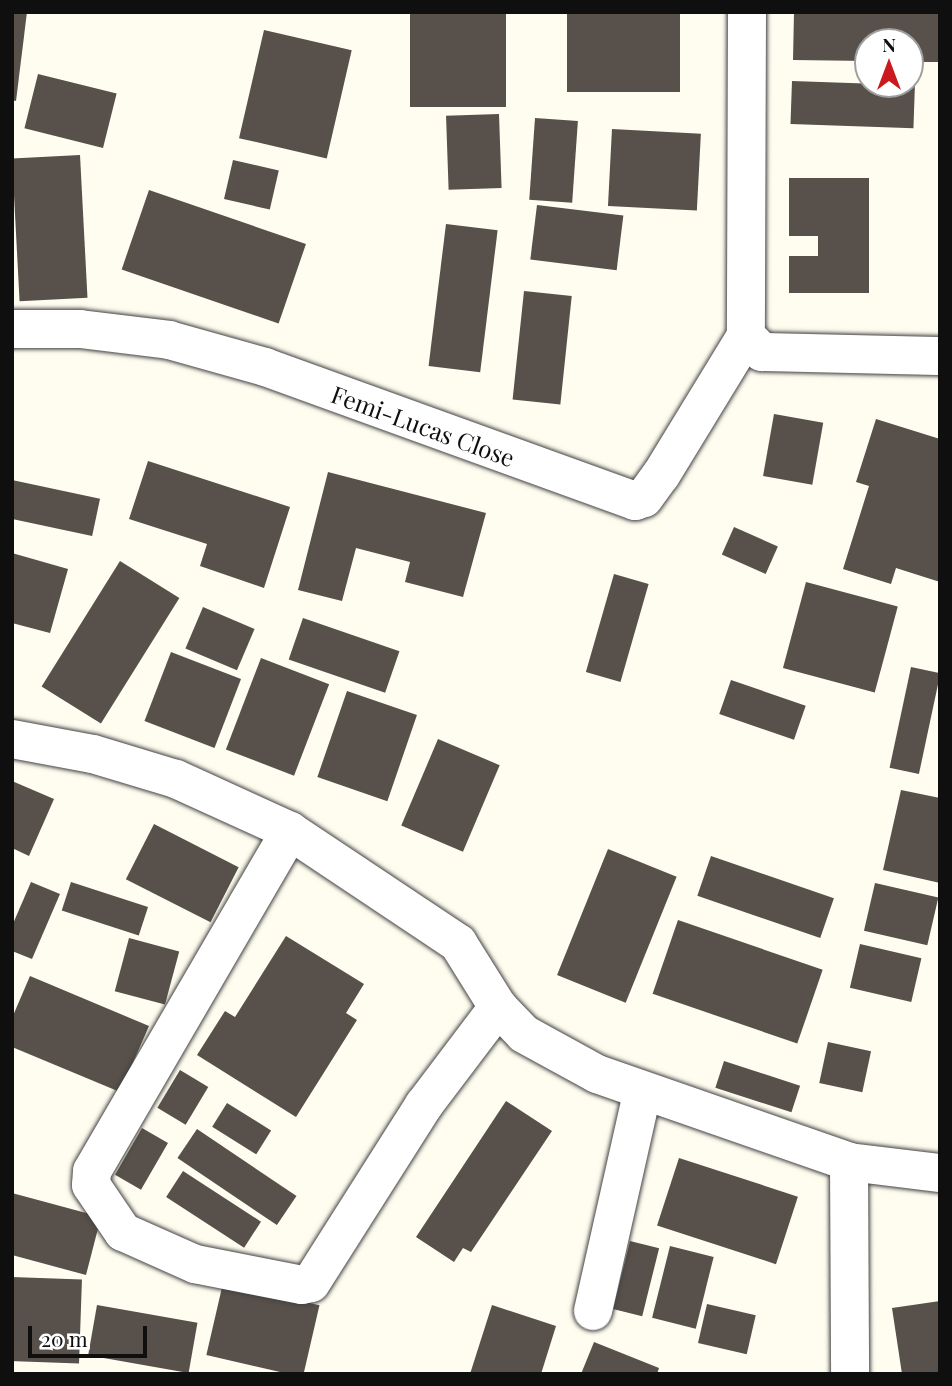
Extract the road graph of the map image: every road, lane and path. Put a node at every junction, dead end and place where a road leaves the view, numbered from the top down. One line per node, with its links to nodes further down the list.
1 (747, 12): 3 (street)
2 (12, 329): 3 (street, Femi-Lucas Close)
3 (746, 336): 4 (street)
4 (940, 356)
5 (12, 739): 6 (street)
6 (290, 831): 7 (street); 7 (street)
7 (498, 1007): 8 (street)
8 (642, 1093): 9 (street); 11 (street)
9 (849, 1162): 10 (street); 12 (street)
10 (940, 1173)
11 (593, 1311)
12 (850, 1374)

